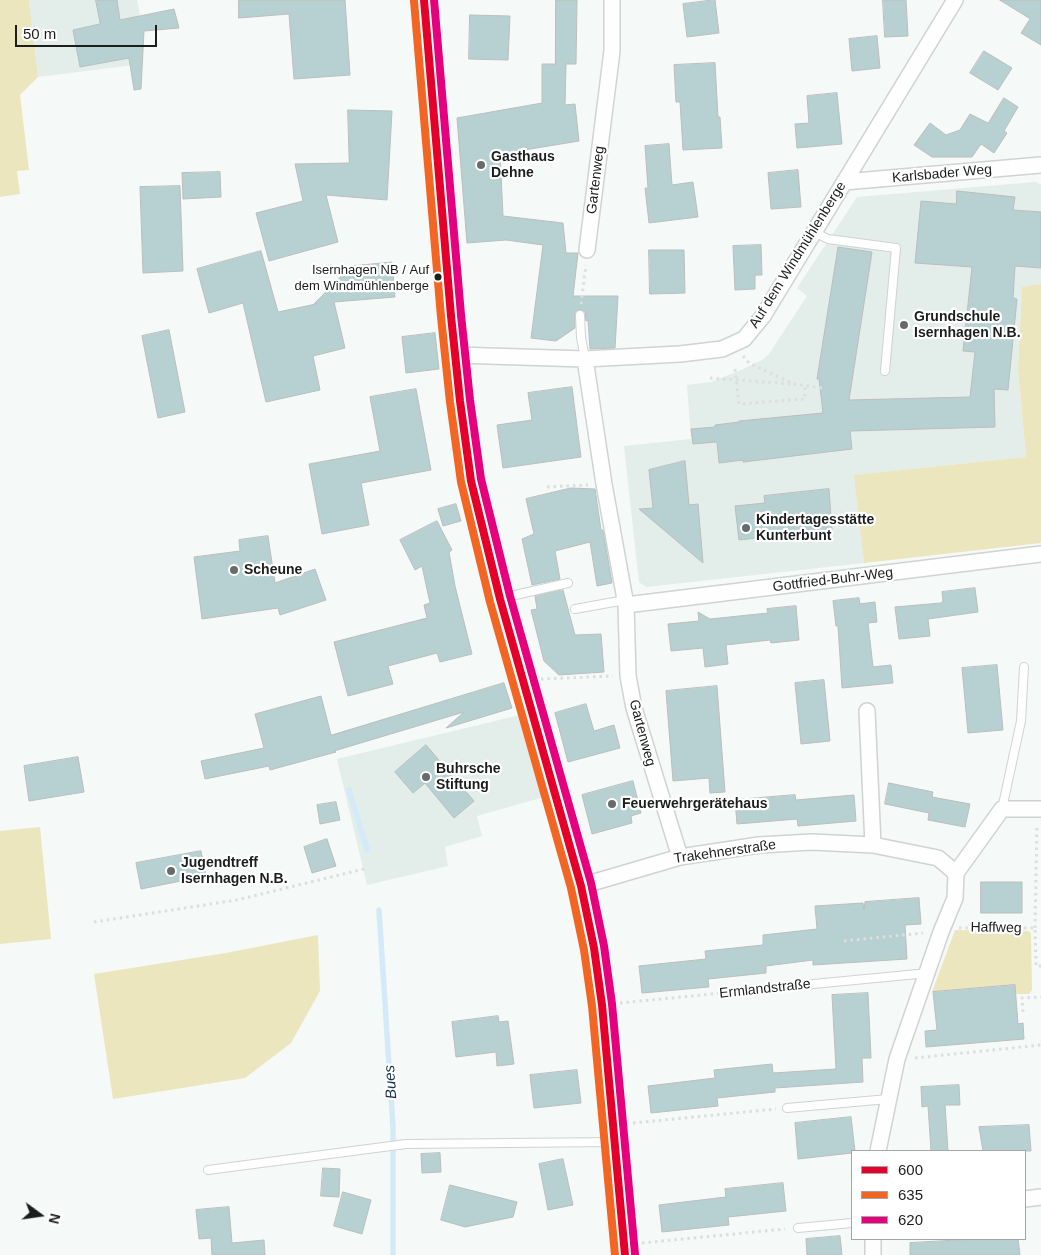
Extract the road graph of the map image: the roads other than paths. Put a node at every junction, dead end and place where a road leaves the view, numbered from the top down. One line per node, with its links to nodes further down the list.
1 (424, 0): 9 (main road)
2 (612, 0): 7 (street, Gartenweg)
3 (955, 0): 5 (street, Auf dem Windmühlenberge)
4 (1041, 165): 5 (street, Karlsbader Weg)
5 (844, 182): 6 (street, Auf dem Windmühlenberge)
6 (814, 232): 10 (street, Auf dem Windmühlenberge); 11 (lane)
7 (587, 250)
8 (580, 315): 10 (lane)
9 (456, 355): 10 (street, Auf dem Windmühlenberge); 14 (main road)
10 (585, 359): 15 (street, Gartenweg)
11 (885, 371)
12 (1041, 554): 15 (street, Gottfried-Buhr-Weg)
13 (568, 583): 14 (lane)
14 (500, 598): 24 (main road)
15 (626, 603): 16 (lane); 22 (street, Gartenweg)
16 (575, 609)
17 (1024, 668): 19 (lane)
18 (867, 711): 21 (street)
19 (1002, 809): 20 (street); 23 (street)
20 (1039, 809)
21 (873, 845): 22 (street, Trakehnerstraße); 23 (street, Trakehnerstraße)
22 (680, 857): 24 (street, Trakehnerstraße)
23 (956, 873): 25 (street)
24 (581, 886): 29 (main road)
25 (928, 973): 26 (lane, Ermlandstraße); 27 (street)
26 (803, 985)
27 (888, 1100): 28 (lane); 30 (street)
28 (787, 1108)
29 (614, 1134): 31 (lane); 37 (main road)
30 (878, 1150)
31 (208, 1170)
32 (1041, 1197): 33 (street)
33 (1026, 1199)
34 (851, 1223): 35 (lane)
35 (798, 1228)
36 (873, 1240): 38 (street)
37 (624, 1250)
38 (873, 1255)

